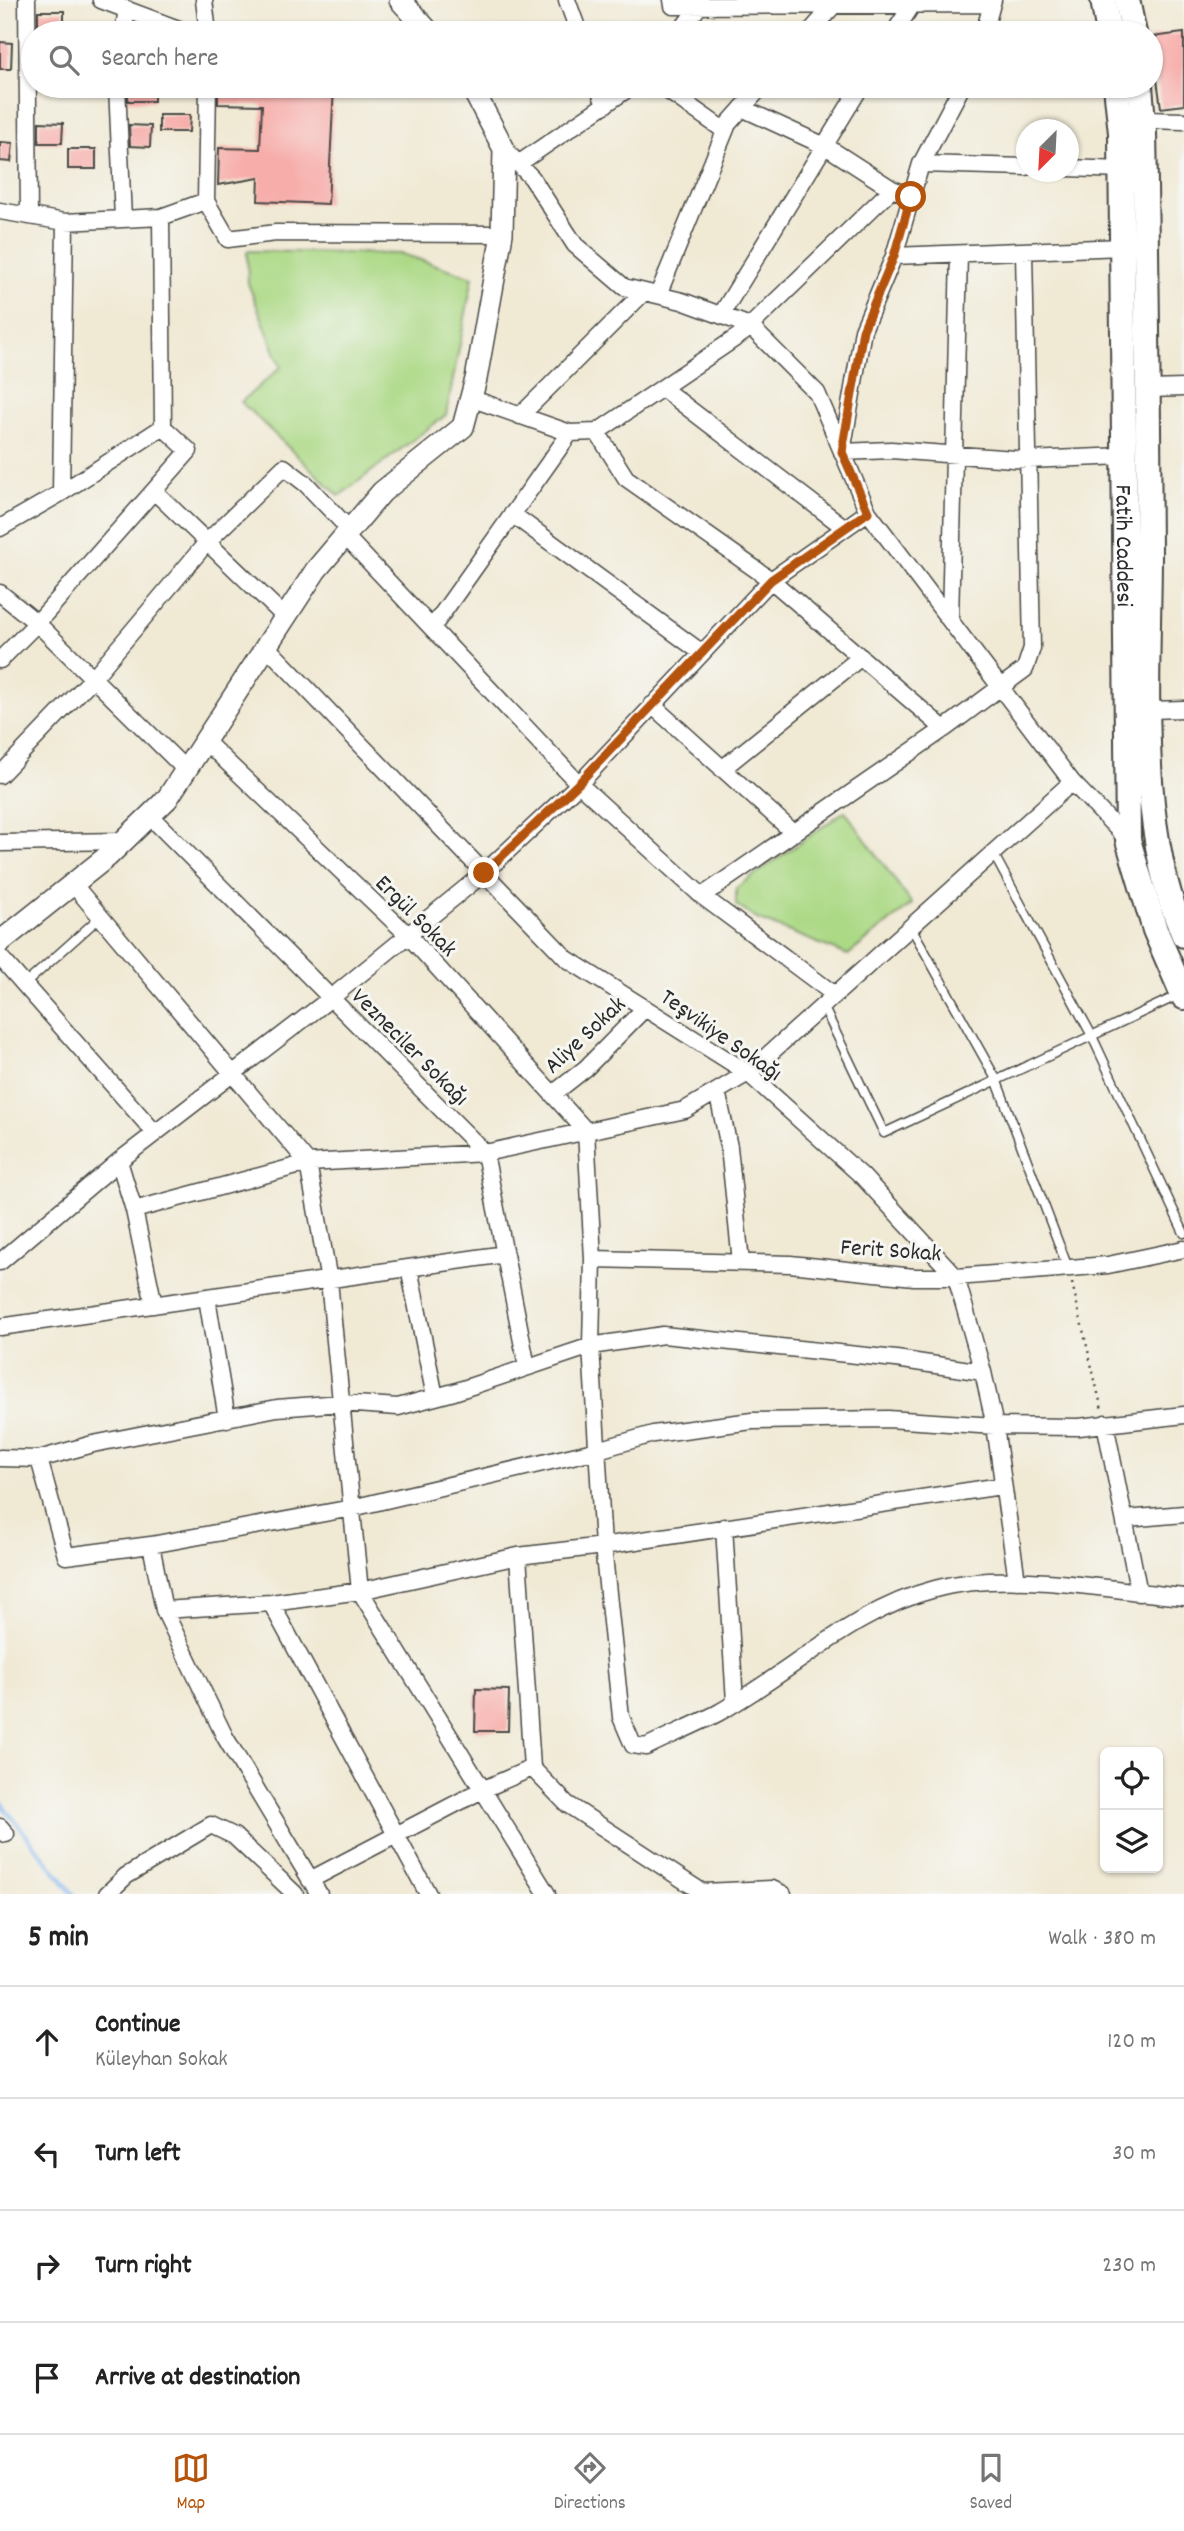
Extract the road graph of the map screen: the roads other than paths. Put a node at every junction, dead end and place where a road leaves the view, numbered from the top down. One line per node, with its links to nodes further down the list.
1 (27, 0): 16 (street)
2 (101, 0): 14 (street)
3 (150, 0): 15 (street)
4 (204, 0): 19 (street)
5 (567, 0): 21 (street)
6 (672, 0): 11 (street)
7 (1103, 0): 26 (main road)
8 (1127, 0): 27 (main road)
9 (992, 2): 13 (street); 25 (street)
10 (408, 3): 20 (street)
11 (700, 5): 12 (street); 22 (street)
12 (834, 5): 13 (street); 23 (street)
13 (912, 5): 24 (street)
14 (127, 9): 15 (street); 17 (street)
15 (154, 18): 18 (street)
16 (27, 21)
17 (125, 21)
18 (161, 21)
19 (207, 21)
20 (421, 21)
21 (575, 21)
22 (687, 21)
23 (820, 21)
24 (902, 21)
25 (987, 21)
26 (1107, 21)
27 (1131, 21)
28 (28, 98): 55 (street)
29 (118, 98): 57 (street)
30 (208, 98): 53 (street)
31 (478, 98): 46 (street)
32 (603, 98): 40 (street)
33 (614, 98): 40 (street)
34 (678, 98): 44 (street)
35 (751, 98): 41 (street)
36 (854, 98): 45 (street)
37 (956, 98): 47 (street)
38 (1117, 98): 50 (main road, Fatih Caddesi)
39 (1141, 98): 42 (main road)
40 (605, 104): 46 (street)
41 (742, 108): 44 (street); 45 (street)
42 (1143, 120): 43 (street); 69 (main road)
43 (1184, 121)
44 (725, 131): 64 (street)
45 (824, 146): 51 (street); 65 (street)
46 (511, 157): 59 (street); 64 (street)
47 (921, 164): 48 (street); 52 (street)
48 (1016, 167)
49 (1079, 168): 50 (street)
50 (1122, 170): 60 (main road, Fatih Caddesi)
51 (892, 189): 52 (street); 66 (street)
52 (911, 197): 63 (street)
53 (206, 201): 56 (street); 59 (street)
54 (0, 211): 55 (street)
55 (29, 216): 58 (street)
56 (161, 217): 57 (street); 72 (street)
57 (123, 219): 58 (street)
58 (65, 222): 80 (street)
59 (502, 234): 70 (street)
60 (1123, 247): 61 (street); 77 (main road, Fatih Caddesi)
61 (1024, 251): 62 (street); 78 (street)
62 (959, 254): 63 (street); 76 (street)
63 (894, 256): 75 (street)
64 (651, 293): 65 (street); 71 (street)
65 (721, 315): 66 (street)
66 (750, 326): 67 (street); 75 (street)
67 (662, 388): 73 (street); 84 (street)
68 (1184, 388): 69 (street)
69 (1148, 389): 101 (main road)
70 (470, 398): 71 (street); 85 (street)
71 (520, 416): 74 (street)
72 (163, 427): 79 (street); 80 (street)
73 (597, 432): 74 (street); 87 (street)
74 (570, 433): 82 (street)
75 (842, 452): 76 (street); 81 (street)
76 (954, 455): 78 (street); 90 (street)
77 (1125, 456): 78 (street); 111 (main road, Fatih Caddesi)
78 (1028, 460): 98 (street)
79 (154, 491): 86 (street); 91 (street)
80 (61, 493): 83 (street)
81 (868, 512): 84 (street); 90 (street)
82 (512, 514): 92 (street); 94 (street)
83 (0, 528)
84 (845, 528): 87 (street)
85 (348, 533): 86 (street); 89 (street); 92 (street)
86 (208, 541): 89 (street); 97 (street)
87 (771, 580): 94 (street); 95 (street)
88 (0, 593): 91 (street)
89 (285, 617): 93 (street)
90 (950, 620): 98 (street)
91 (37, 623): 96 (street); 97 (street)
92 (432, 628): 108 (street)
93 (266, 646): 103 (street); 115 (street, Teşvikiye Sokağı)
94 (702, 653): 99 (street)
95 (861, 657): 102 (street); 105 (street)
96 (0, 660)
97 (93, 678): 104 (street); 106 (street)
98 (1001, 687): 102 (street); 107 (street)
99 (652, 705): 105 (street); 108 (street)
100 (1184, 709): 101 (street)
101 (1149, 710): 121 (main road)
102 (944, 730): 110 (street)
103 (205, 741): 104 (street); 120 (street, Ergül Sokak)
104 (186, 769): 109 (street)
105 (722, 769): 110 (street)
106 (0, 775)
107 (1072, 782): 111 (street); 114 (street)
108 (579, 783): 115 (street); 117 (street)
109 (149, 816): 112 (street); 126 (street, Vezneciler Sokağı)
110 (794, 833): 117 (street)
111 (1128, 840): 125 (main road, Fatih Caddesi)
112 (123, 841): 113 (street); 116 (street)
113 (0, 843)
114 (993, 853): 119 (street); 129 (lane)
115 (484, 873): 120 (street); 128 (street, Teşvikiye Sokağı)
116 (73, 884): 118 (street); 122 (street)
117 (702, 896): 127 (street)
118 (101, 917): 124 (lane); 130 (street)
119 (911, 927): 127 (street); 132 (lane)
120 (408, 935): 126 (street); 134 (street, Ergül Sokak)
121 (1184, 935)
122 (0, 942)
123 (0, 957): 124 (street)
124 (24, 985): 136 (street)
125 (1183, 995): 129 (lane)
126 (331, 998): 130 (street); 137 (street, Vezneciler Sokağı)
127 (829, 1000): 131 (street); 132 (lane)
128 (645, 1008): 131 (street, Teşvikiye Sokağı); 134 (street, Aliye Sokak)
129 (1091, 1034): 132 (lane); 141 (lane)
130 (232, 1072): 136 (street); 139 (street)
131 (748, 1073): 133 (street); 149 (street, Teşvikiye Sokağı)
132 (996, 1079): 148 (lane)
133 (717, 1091): 135 (street); 146 (street)
134 (552, 1094): 135 (street, Ergül Sokak)
135 (586, 1131): 137 (street); 144 (street)
136 (155, 1133): 138 (street)
137 (485, 1153): 139 (street); 143 (street)
138 (119, 1161): 140 (street); 145 (street)
139 (308, 1163): 140 (street); 150 (street)
140 (134, 1210): 152 (street)
141 (1184, 1233)
142 (1184, 1249): 148 (street, Ferit Sokak)
143 (505, 1254): 147 (street); 155 (street)
144 (593, 1259): 146 (street, Ferit Sokak); 154 (street)
145 (0, 1262)
146 (741, 1262): 149 (street, Ferit Sokak)
147 (408, 1268): 150 (street); 157 (street)
148 (1069, 1268): 149 (street, Ferit Sokak)
149 (956, 1277): 156 (street, Teşvikiye Sokağı)
150 (329, 1281): 151 (street); 158 (street)
151 (208, 1298): 152 (street); 160 (street)
152 (154, 1305): 153 (street)
153 (0, 1327)
154 (591, 1346): 155 (street); 156 (street); 163 (street)
155 (527, 1367): 157 (street)
156 (984, 1372): 162 (street, Teşvikiye Sokağı)
157 (435, 1397): 158 (street)
158 (341, 1403): 160 (street); 167 (street)
159 (1184, 1415): 161 (street)
160 (227, 1419): 165 (street)
161 (1105, 1423): 162 (street); 169 (street)
162 (995, 1426): 163 (street); 166 (street, Teşvikiye Sokağı)
163 (598, 1450): 167 (street); 172 (street)
164 (0, 1458): 165 (street)
165 (38, 1459): 171 (street)
166 (1001, 1486): 170 (street); 174 (street, Teşvikiye Sokağı)
167 (352, 1508): 171 (street); 175 (street)
168 (1184, 1514): 169 (street)
169 (1126, 1519): 176 (street)
170 (724, 1527): 172 (street); 180 (street)
171 (151, 1545): 179 (street)
172 (603, 1546): 173 (street); 180 (street)
173 (518, 1556): 175 (street); 181 (street)
174 (1017, 1581): 176 (street); 180 (street)
175 (360, 1591): 178 (street); 182 (street)
176 (1139, 1593): 177 (street)
177 (1184, 1597)
178 (271, 1603): 179 (street); 183 (street)
179 (164, 1610): 184 (street)
180 (735, 1702)
181 (533, 1768): 182 (street); 189 (street)
182 (484, 1789): 183 (street); 188 (street)
183 (396, 1837): 184 (street); 187 (street)
184 (315, 1887)
185 (107, 1894): 186 (street)
186 (295, 1894)
187 (428, 1894)
188 (547, 1894)
189 (783, 1894)

